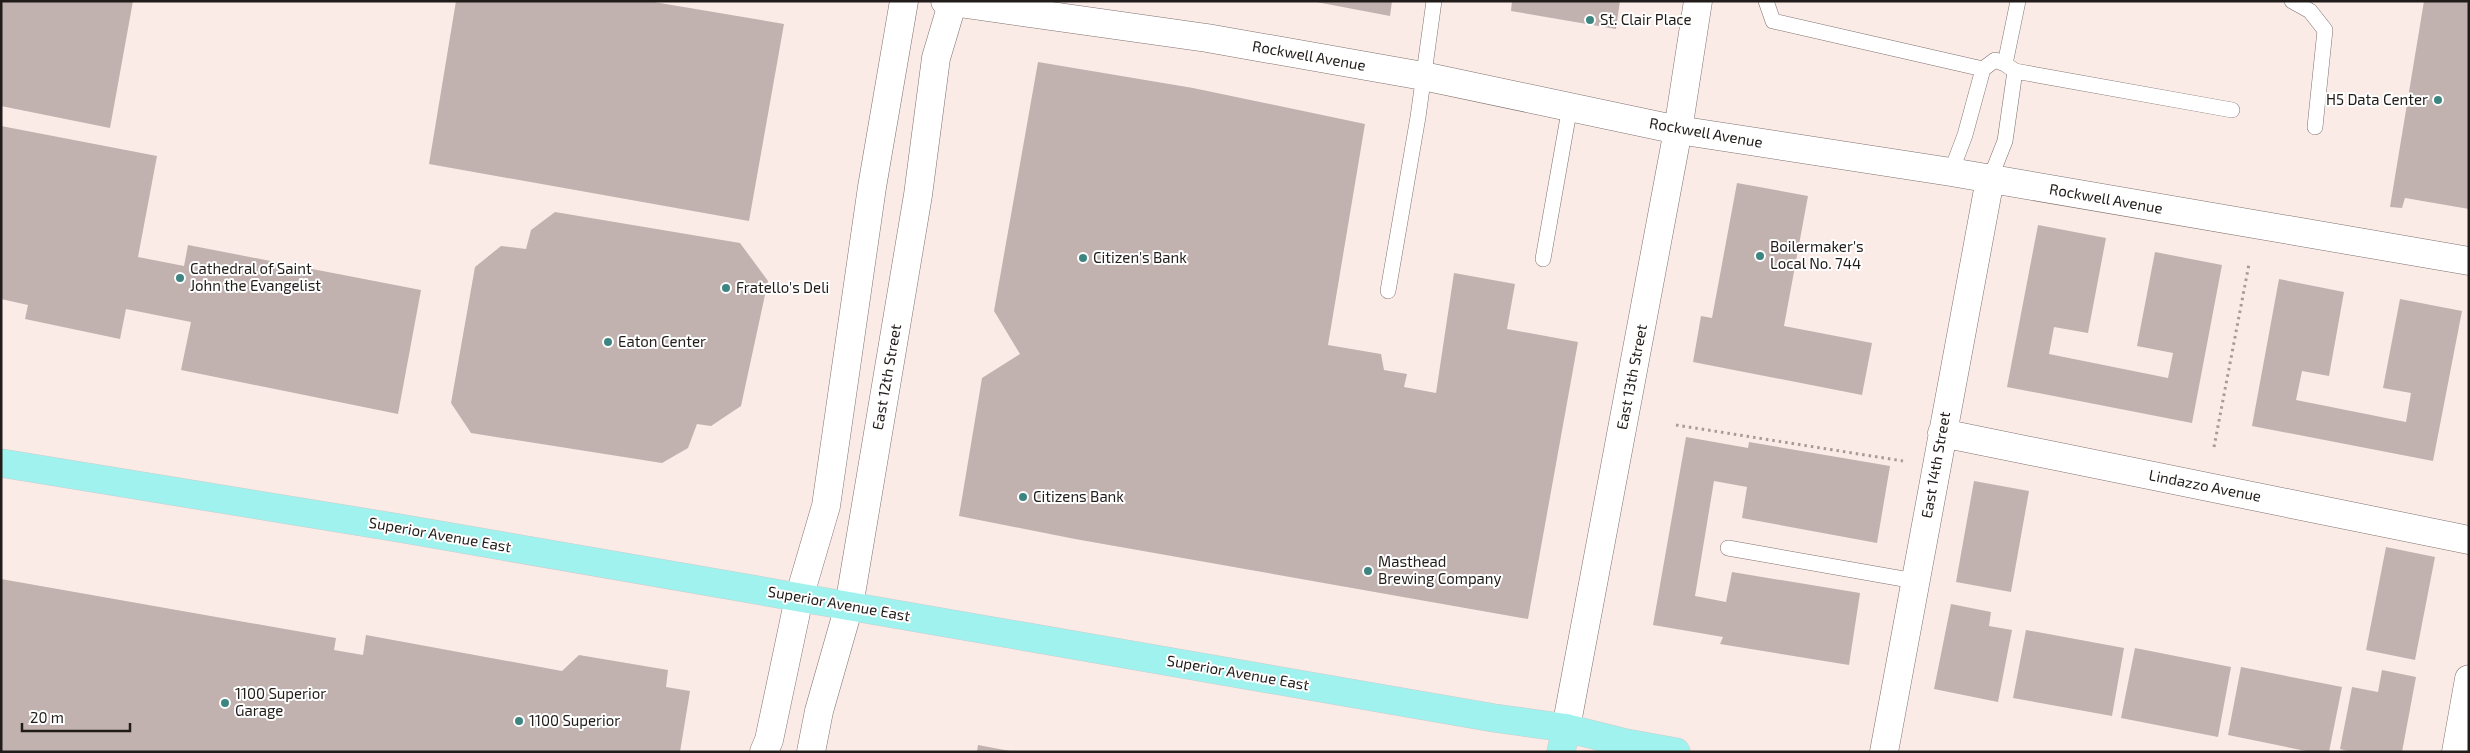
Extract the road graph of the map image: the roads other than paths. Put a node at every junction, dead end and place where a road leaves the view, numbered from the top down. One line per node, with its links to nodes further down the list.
1 (904, 1): 25 (street)
2 (1434, 1): 10 (lane)
3 (1698, 1): 14 (street, East 13th Street)
4 (1766, 1): 9 (lane)
5 (2018, 1): 8 (lane)
6 (2292, 1): 13 (lane)
7 (950, 2): 10 (street, Rockwell Avenue); 26 (street, East 12th Street)
8 (2010, 67): 9 (lane); 12 (lane); 16 (lane)
9 (1982, 69): 15 (lane)
10 (1423, 76): 11 (street, Rockwell Avenue); 19 (lane)
11 (1570, 106): 14 (street, Rockwell Avenue); 17 (lane)
12 (2232, 110)
13 (2315, 127)
14 (1678, 130): 15 (street, Rockwell Avenue); 28 (street, East 13th Street)
15 (1951, 172): 16 (street, Rockwell Avenue)
16 (1990, 179): 18 (street, Rockwell Avenue); 20 (street, East 14th Street)
17 (1544, 259)
18 (2469, 261)
19 (1388, 291)
20 (1942, 433): 22 (street, Lindazzo Avenue); 24 (street, East 14th Street)
21 (1, 463): 25 (main road, Superior Avenue East)
22 (2469, 540)
23 (1728, 548): 24 (lane)
24 (1915, 581): 32 (street, East 14th Street)
25 (799, 598): 26 (main road, Superior Avenue East); 29 (street)
26 (850, 606): 28 (main road, Superior Avenue East); 30 (street, East 12th Street)
27 (2469, 679): 33 (street)
28 (1563, 740): 31 (main road, Superior Avenue East)
29 (764, 752)
30 (811, 752)
31 (1676, 752)
32 (1884, 752)
33 (2456, 752)

